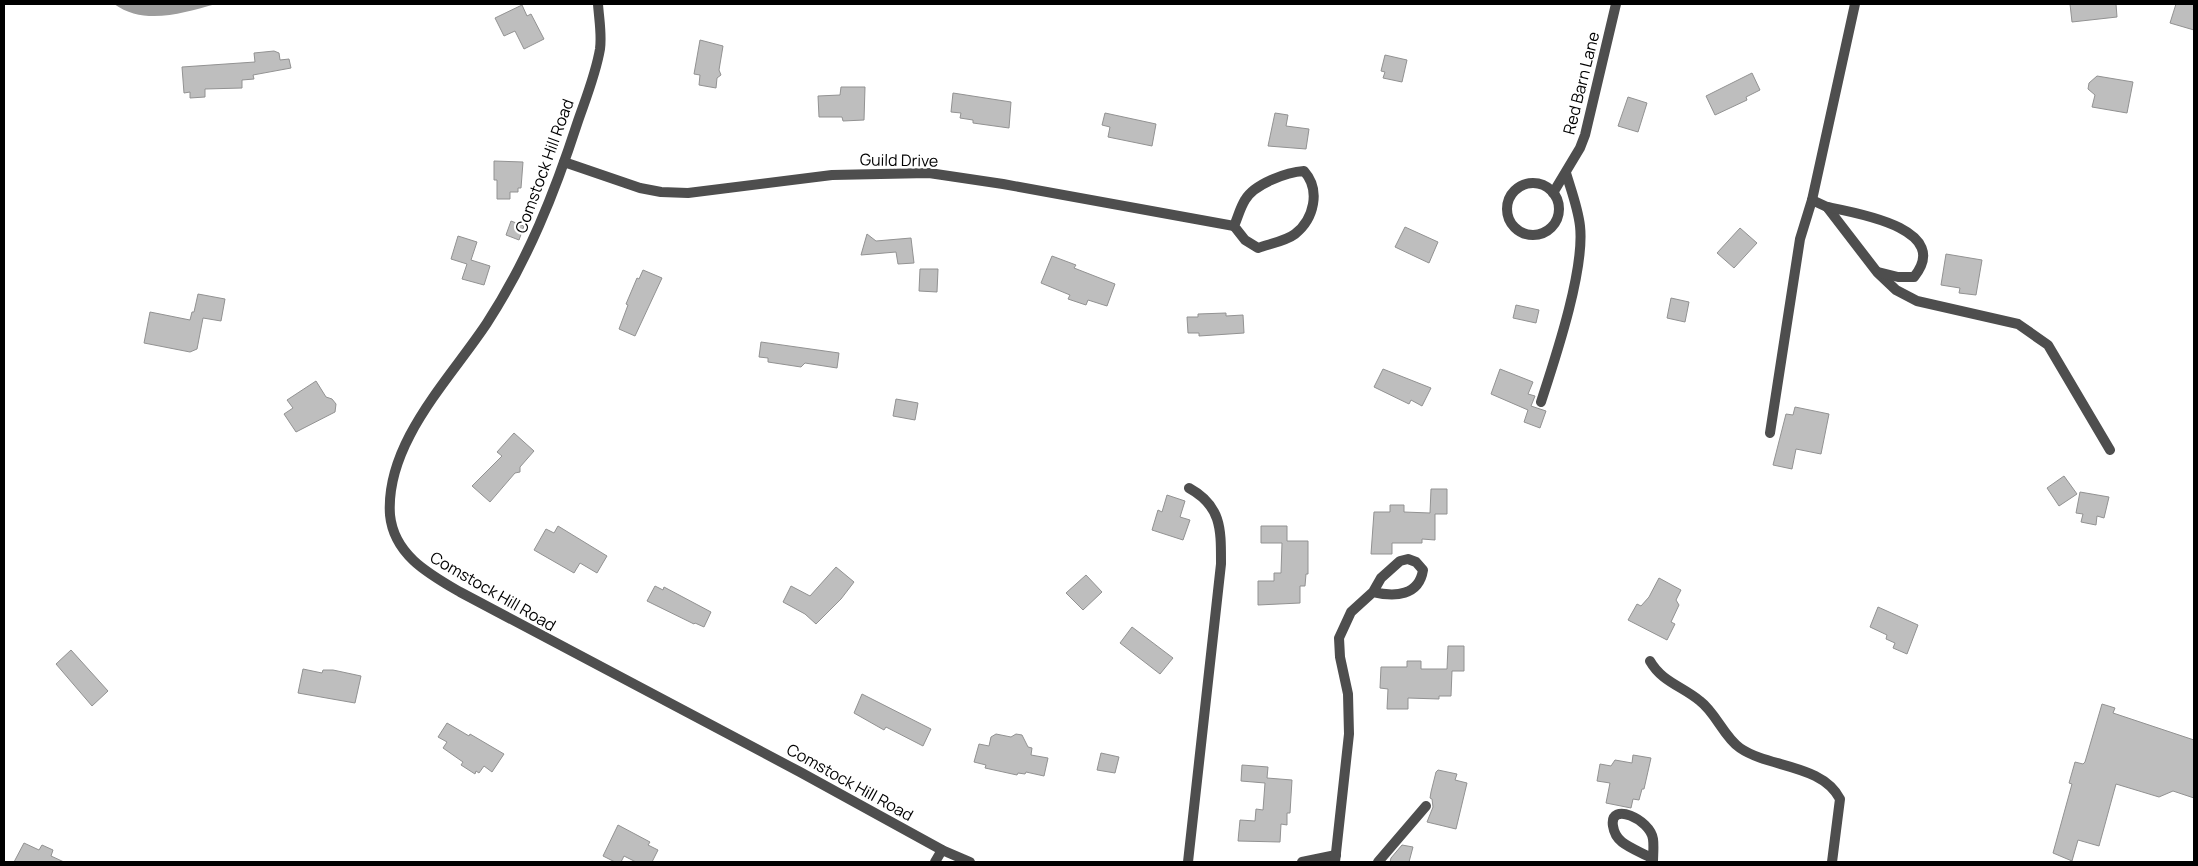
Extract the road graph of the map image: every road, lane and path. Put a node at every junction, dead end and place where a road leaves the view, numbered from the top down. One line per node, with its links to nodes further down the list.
1 (598, 4): 4 (street, Comstock Hill Road)
2 (1616, 4): 5 (street, Red Barn Lane)
3 (1855, 4): 7 (street)
4 (564, 162): 9 (street, Guild Drive); 18 (street, Comstock Hill Road)
5 (1566, 173): 6 (street, Red Barn Lane); 11 (street)
6 (1553, 193): 6 (street)
7 (1812, 200): 8 (street); 12 (street)
8 (1827, 206): 10 (street); 10 (street)
9 (1234, 226): 9 (street)
10 (1877, 272): 13 (street)
11 (1541, 402)
12 (1770, 433)
13 (2110, 450)
14 (1188, 488): 23 (street)
15 (1374, 592): 15 (street); 19 (street)
16 (1650, 661): 26 (street)
17 (1426, 806): 25 (street)
18 (942, 850): 21 (street); 22 (street, Comstock Hill Road)
19 (1336, 858): 24 (street)
20 (1653, 860): 20 (street)
21 (935, 862)
22 (970, 862)
23 (1188, 862)
24 (1302, 862)
25 (1378, 862)
26 (1832, 862)

